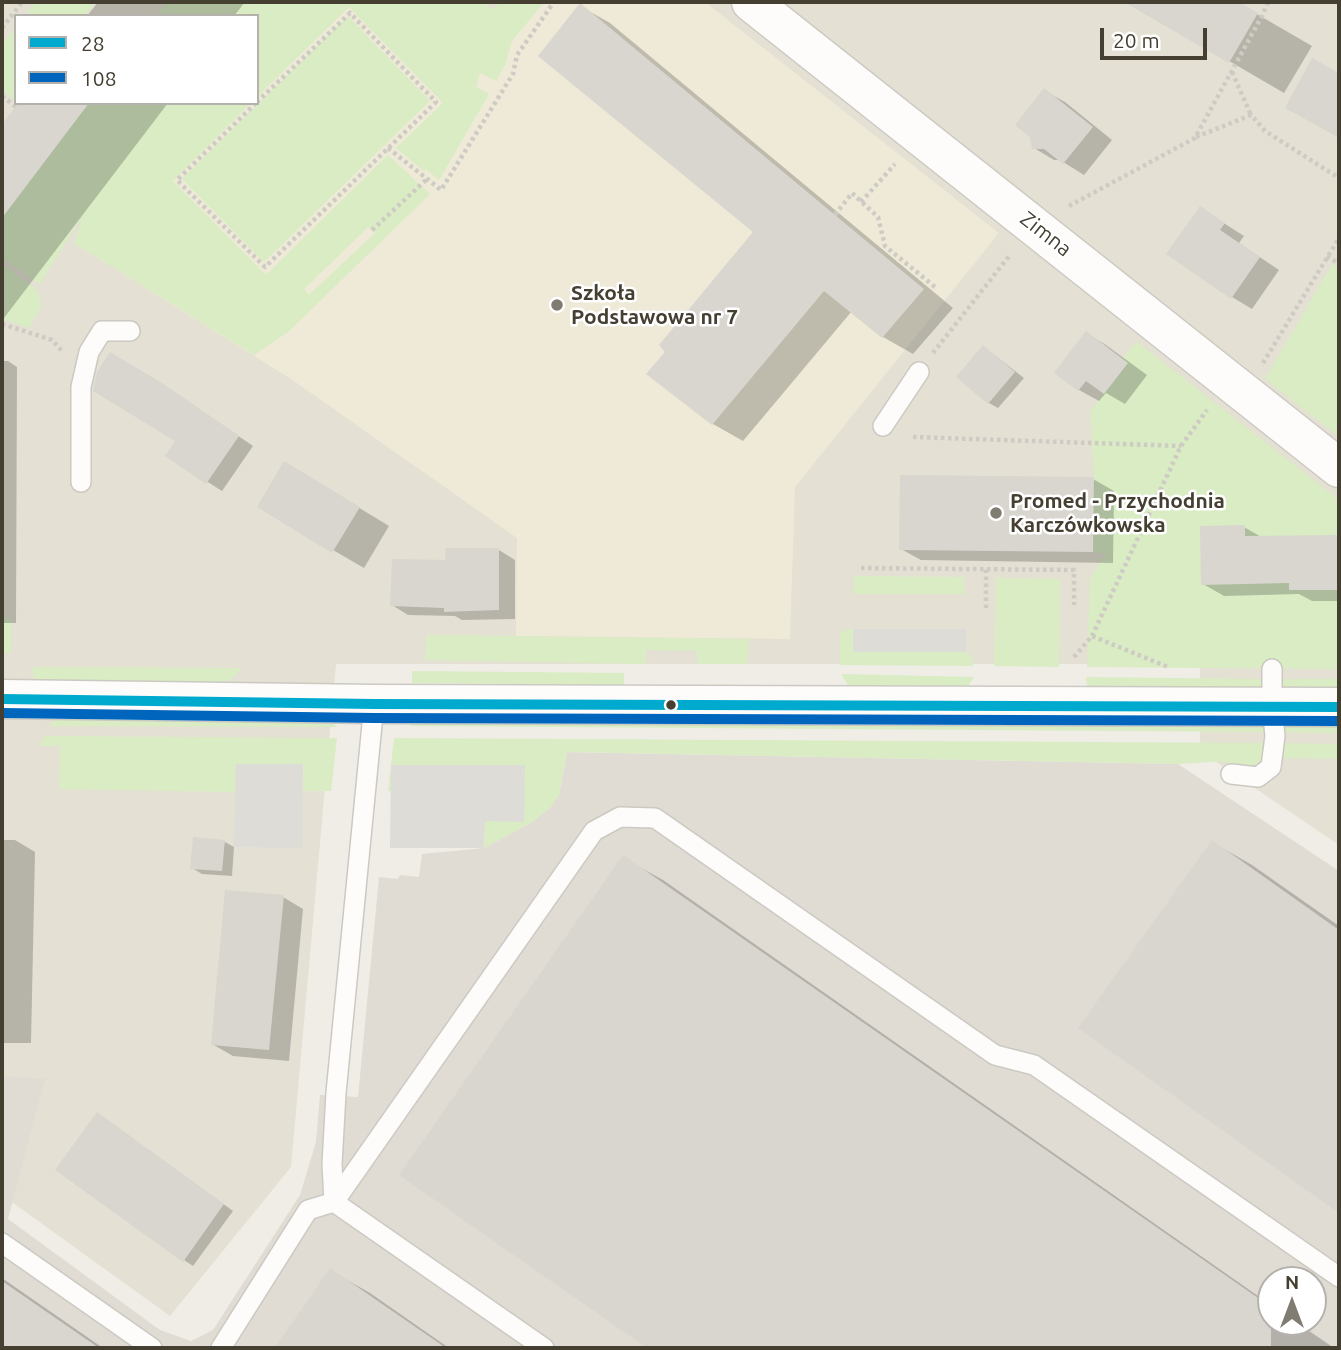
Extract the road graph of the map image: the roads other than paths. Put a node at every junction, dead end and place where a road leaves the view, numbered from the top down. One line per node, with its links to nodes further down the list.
1 (751, 2): 5 (street, Zimna)
2 (130, 331): 6 (lane)
3 (919, 372): 4 (lane)
4 (883, 426)
5 (1339, 468)
6 (81, 482)
7 (1272, 669): 10 (lane)
8 (2, 699): 9 (street)
9 (374, 704): 10 (street); 13 (lane)
10 (1272, 707): 11 (street); 12 (lane)
11 (1339, 707)
12 (1231, 774)
13 (334, 1202): 15 (lane); 17 (lane); 18 (lane)
14 (2, 1243): 16 (lane)
15 (1339, 1277)
16 (152, 1348)
17 (221, 1348)
18 (544, 1348)

